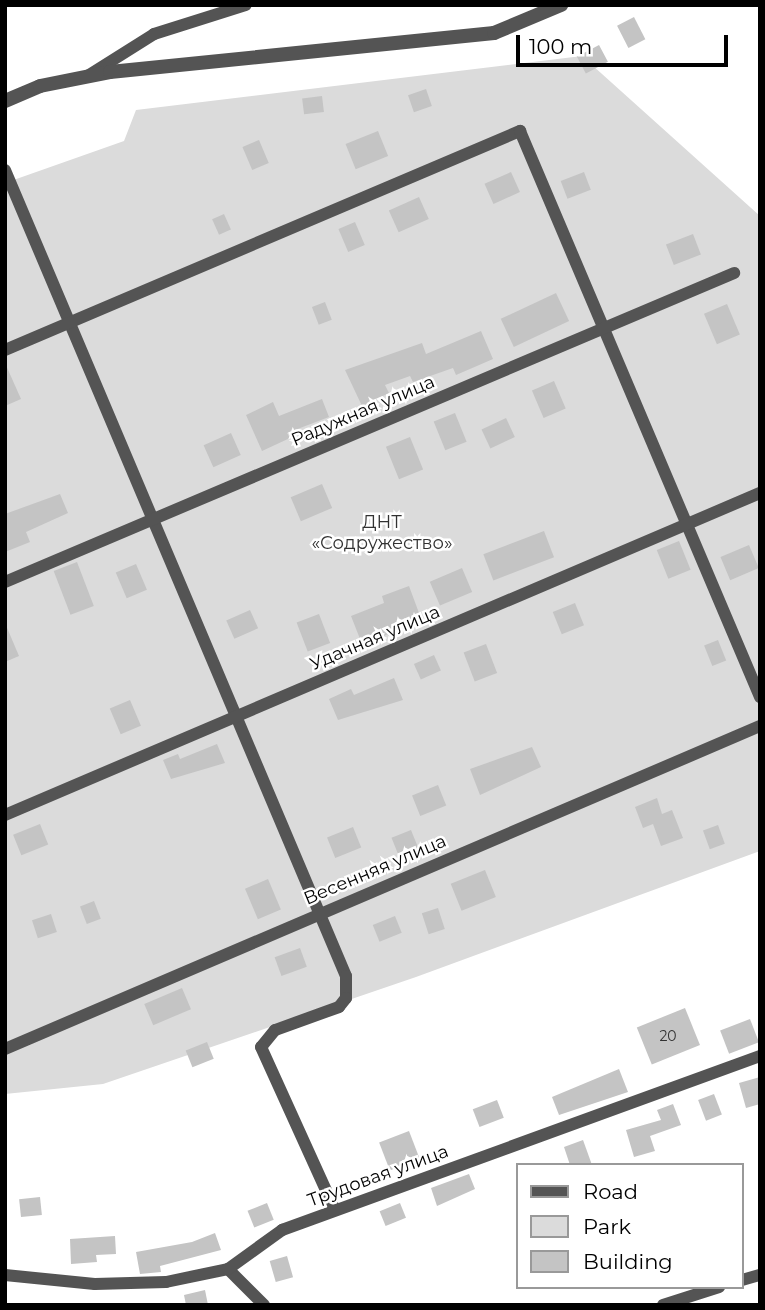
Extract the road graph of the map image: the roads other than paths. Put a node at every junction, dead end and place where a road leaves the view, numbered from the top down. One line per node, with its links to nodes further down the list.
1 (246, 5): 3 (street)
2 (561, 5): 3 (street)
3 (86, 77): 4 (street)
4 (5, 101)
5 (5, 170): 7 (street)
6 (734, 273): 8 (street, Радужная улица)
7 (72, 321): 8 (street); 9 (street); 11 (street)
8 (604, 328): 11 (street, Радужная улица); 12 (street)
9 (5, 350)
10 (760, 493): 12 (street, Удачная улица)
11 (154, 518): 13 (street, Радужная улица); 15 (street)
12 (685, 525): 14 (street); 15 (street, Удачная улица)
13 (5, 582)
14 (760, 697)
15 (237, 715): 17 (street, Удачная улица); 18 (street)
16 (760, 726): 18 (street, Весенняя улица)
17 (5, 815)
18 (319, 913): 19 (street, Весенняя улица); 21 (street)
19 (5, 1049)
20 (760, 1056): 21 (street, Трудовая улица)
21 (335, 1210): 22 (street, Трудовая улица)
22 (228, 1269): 23 (street, Трудовая улица); 25 (street)
23 (5, 1275)
24 (713, 1289): 26 (street)
25 (264, 1305)
26 (663, 1305)

